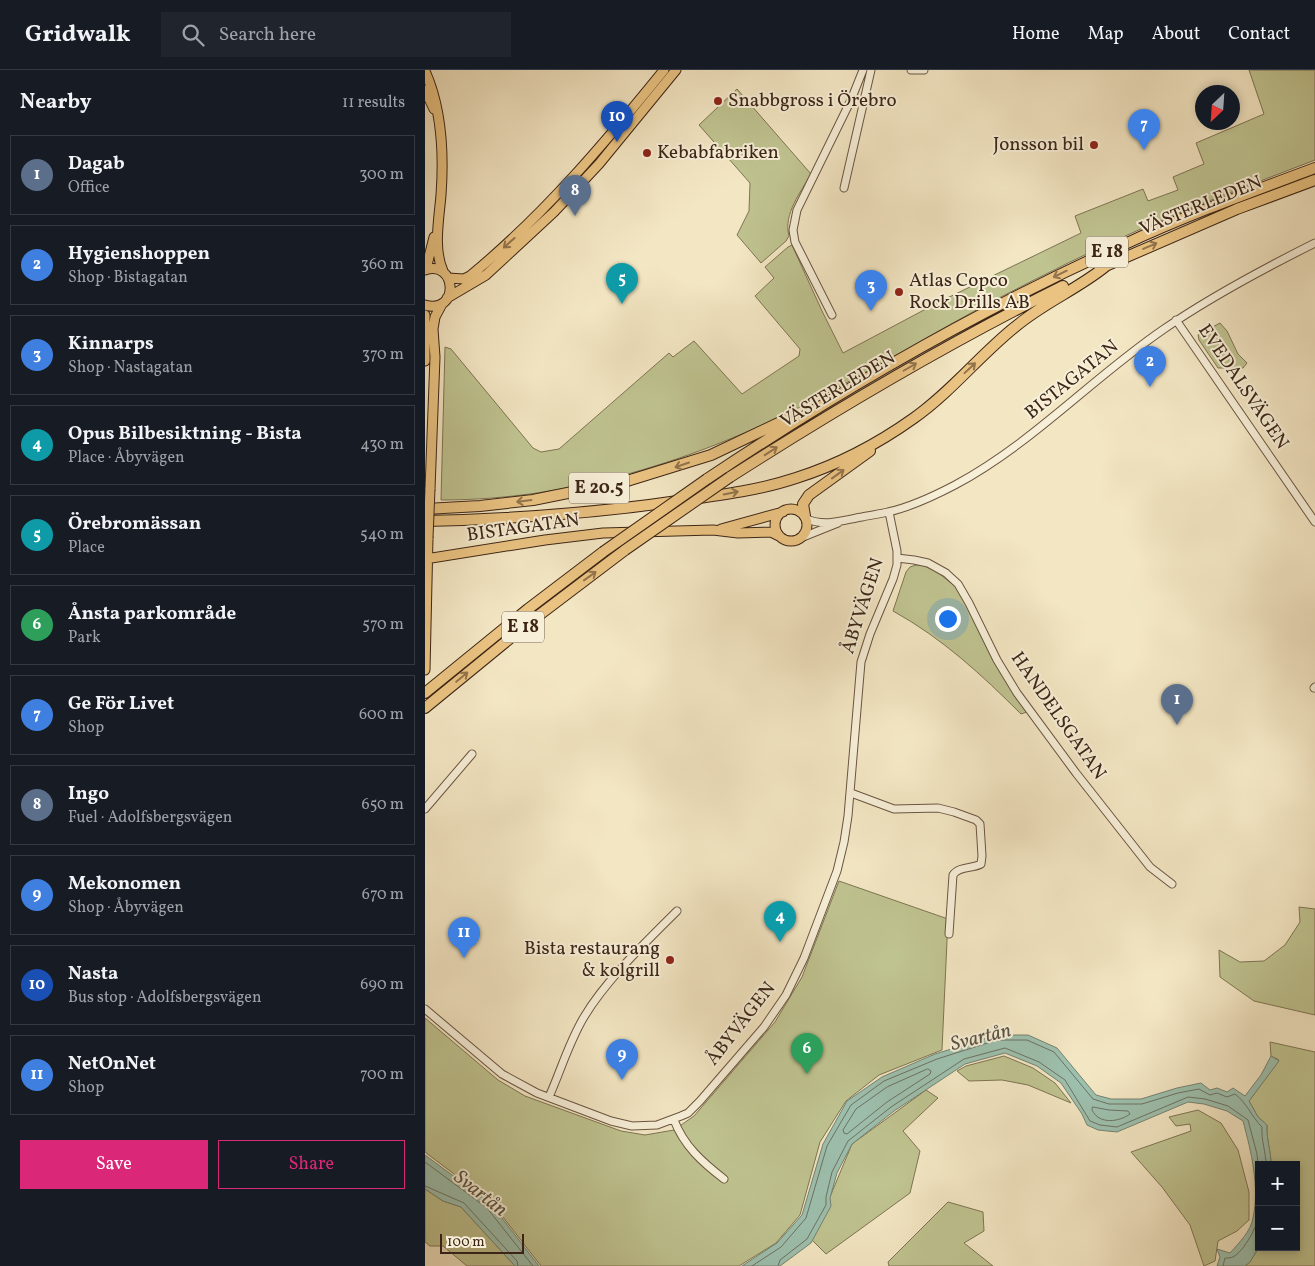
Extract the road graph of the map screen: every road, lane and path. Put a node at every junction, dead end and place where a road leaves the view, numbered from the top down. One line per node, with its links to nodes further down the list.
1 (664, 70): 9 (main road)
2 (676, 70): 9 (main road)
3 (863, 70): 23 (street)
4 (871, 70): 13 (street)
5 (911, 70): 6 (street)
6 (924, 70)
7 (426, 74): 10 (main road)
8 (425, 92): 10 (main road)
9 (651, 93): 15 (main road)
10 (437, 114): 14 (main road)
11 (1315, 168): 26 (highway, VÄSTERLEDEN / E 18, one-way to 26)
12 (1315, 180): 17 (highway, VÄSTERLEDEN / E 18, one-way to 12)
13 (844, 188)
14 (439, 215): 18 (main road); 19 (main road)
15 (537, 223): 19 (main road, one-way to 19); 20 (main road)
16 (1315, 243): 24 (street, BISTAGATAN)
17 (1106, 266): 27 (highway, E 20.5, one-way to 17); 43 (highway, VÄSTERLEDEN / E 18, one-way to 17, bridge)
18 (426, 269): 19 (main road)
19 (445, 274): 20 (main road)
20 (445, 301): 21 (main road); 39 (main road, bridge)
21 (425, 305)
22 (425, 315): 25 (main road)
23 (832, 315)
24 (1176, 320): 30 (street, BISTAGATAN); 34 (street, EVEDALSVÄGEN)
25 (425, 361)
26 (808, 413): 28 (highway, E 20.5, one-way to 28); 42 (highway, VÄSTERLEDEN / E 18, bridge)
27 (907, 422): 31 (highway, E 20.5, one-way to 27); 32 (highway, E 20.5, one-way to 27)
28 (425, 509)
29 (783, 512): 31 (main road); 35 (main road, BISTAGATAN); 36 (main road)
30 (889, 512): 33 (street, BISTAGATAN); 38 (street, ÅBYVÄGEN)
31 (806, 518): 33 (street, BISTAGATAN); 37 (main road, E 20.5)
32 (425, 521)
33 (841, 522): 37 (street, BISTAGATAN)
34 (1315, 522)
35 (713, 530): 36 (main road, BISTAGATAN); 39 (main road, BISTAGATAN)
36 (779, 536): 37 (main road)
37 (803, 537)
38 (897, 558): 45 (street, ÅBYVÄGEN); 47 (street, HANDELSGATAN)
39 (426, 559): 40 (main road)
40 (425, 662): 41 (main road)
41 (425, 670)
42 (425, 693)
43 (425, 708)
44 (472, 754): 46 (street)
45 (851, 793): 49 (street); 52 (street, ÅBYVÄGEN)
46 (425, 809)
47 (1173, 884)
48 (677, 911): 51 (street)
49 (949, 934)
50 (425, 1009): 51 (street, ÅBYVÄGEN)
51 (549, 1097): 52 (street, ÅBYVÄGEN)
52 (673, 1120): 53 (street)
53 (724, 1179)

